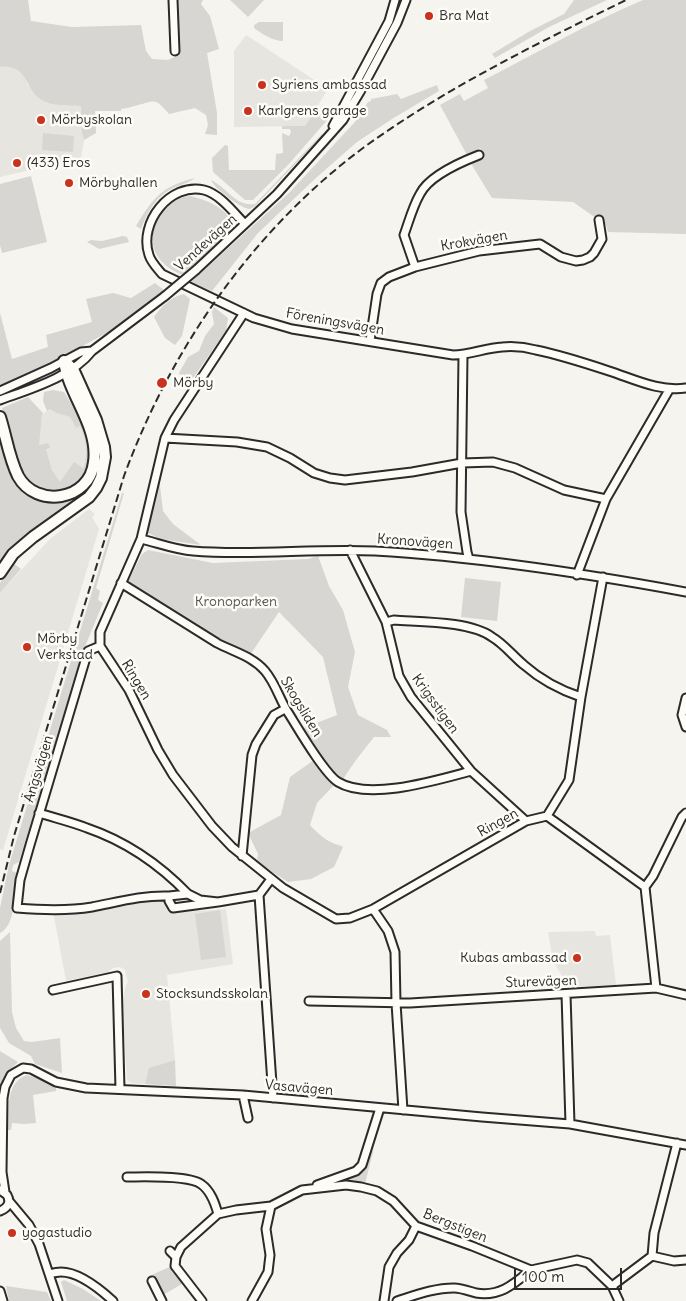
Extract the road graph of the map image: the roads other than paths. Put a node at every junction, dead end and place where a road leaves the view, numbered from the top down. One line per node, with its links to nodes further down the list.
1 (173, 0): 4 (street)
2 (395, 0): 5 (street, Vendevägen)
3 (406, 0): 5 (street, Vendevägen)
4 (175, 51)
5 (324, 141): 8 (street, Vendevägen)
6 (479, 155): 9 (street)
7 (599, 220): 9 (street, Krokvägen)
8 (245, 224): 10 (street, Föreningsvägen); 12 (street, Vendevägen, bridge)
9 (415, 266): 11 (street, Krokvägen)
10 (244, 314): 11 (street, Föreningsvägen); 21 (street)
11 (370, 341): 13 (street, Föreningsvägen)
12 (92, 351): 14 (street, Vendevägen); 15 (street, Vendevägen)
13 (462, 355): 17 (street, Föreningsvägen); 22 (street)
14 (64, 362): 15 (highway); 18 (street, Vendevägen)
15 (70, 372): 19 (street, Vendevägen); 20 (highway); 27 (highway)
16 (686, 388): 17 (street, Föreningsvägen)
17 (669, 390): 23 (street)
18 (0, 391)
19 (0, 400)
20 (0, 417)
21 (165, 438): 22 (street); 24 (street)
22 (462, 463): 23 (street); 26 (street)
23 (606, 499): 28 (street)
24 (141, 539): 25 (street, Kronovägen); 30 (street)
25 (350, 550): 26 (street, Kronovägen); 32 (street, Krigsstigen)
26 (469, 559): 28 (street, Kronovägen)
27 (0, 573)
28 (577, 575): 29 (street, Kronovägen)
29 (603, 577): 31 (street, Kronovägen); 34 (street)
30 (121, 582): 33 (street); 36 (street, Skogsliden)
31 (686, 592)
32 (386, 622): 34 (street); 38 (street, Krigsstigen)
33 (100, 646): 39 (street, Ängsvägen); 43 (street, Ringen)
34 (581, 697): 41 (street)
35 (686, 698): 37 (street)
36 (285, 709): 38 (street, Skogsliden); 43 (street)
37 (686, 727)
38 (471, 771): 42 (street, Krigsstigen)
39 (39, 813): 46 (street); 48 (street, Ängsvägen)
40 (686, 813): 45 (street)
41 (547, 816): 42 (street, Ringen); 45 (street)
42 (526, 821): 50 (street, Ringen)
43 (242, 856): 44 (street, Ringen)
44 (271, 879): 47 (street); 50 (street, Ringen)
45 (645, 887): 51 (street)
46 (188, 894): 48 (street); 49 (street)
47 (259, 895): 49 (street); 59 (street)
48 (169, 896): 49 (street)
49 (218, 902)
50 (373, 908): 56 (street)
51 (656, 988): 53 (street, Sturevägen); 54 (street, Sturevägen)
52 (53, 990): 57 (street)
53 (566, 994): 56 (street, Sturevägen); 63 (street)
54 (686, 994)
55 (309, 1001): 56 (street, Sturevägen)
56 (396, 1003): 61 (street)
57 (120, 1089): 58 (street, Vasavägen); 66 (street, Vasavägen)
58 (243, 1095): 59 (street, Vasavägen); 62 (street)
59 (273, 1098): 60 (street, Vasavägen)
60 (380, 1108): 61 (street, Vasavägen); 68 (street)
61 (403, 1110): 63 (street, Vasavägen)
62 (248, 1118)
63 (570, 1124): 64 (street, Vasavägen)
64 (677, 1143): 65 (street, Vasavägen); 75 (street)
65 (686, 1145)
66 (1, 1174): 69 (street, Vasavägen)
67 (127, 1177): 73 (street)
68 (302, 1190): 71 (street, Bergstigen); 74 (street, Bergstigen)
69 (2, 1191): 70 (street, Vasavägen)
70 (9, 1202): 72 (street); 78 (street, Vasavägen)
71 (271, 1206): 73 (street); 87 (street)
72 (0, 1211)
73 (218, 1214): 86 (street)
74 (416, 1226): 77 (street, Bergstigen); 88 (street)
75 (652, 1256): 76 (street); 80 (street)
76 (686, 1260)
77 (531, 1270): 80 (street); 89 (street)
78 (49, 1274): 83 (street, Vasavägen); 84 (street)
79 (152, 1281): 85 (street)
80 (612, 1286): 90 (street)
81 (0, 1291): 82 (street)
82 (3, 1301)
83 (58, 1301)
84 (113, 1301)
85 (162, 1301)
86 (202, 1301)
87 (252, 1301)
88 (384, 1301)
89 (397, 1301)
90 (619, 1301)

